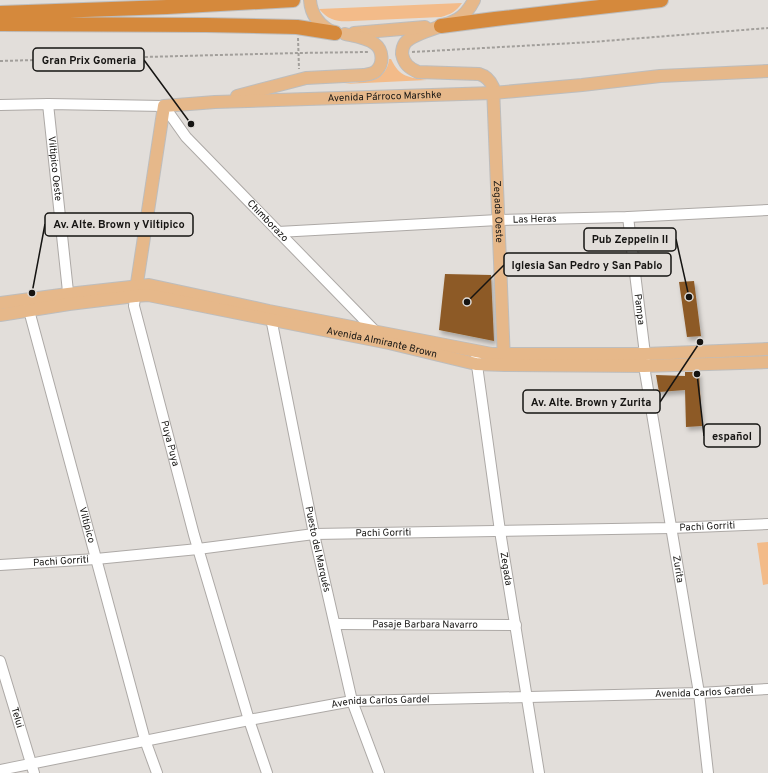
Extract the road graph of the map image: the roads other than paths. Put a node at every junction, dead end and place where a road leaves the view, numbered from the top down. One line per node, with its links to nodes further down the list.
1 (293, 0): 5 (highway)
2 (310, 0): 8 (main road)
3 (474, 0): 7 (main road)
4 (661, 0): 7 (highway)
5 (0, 13)
6 (0, 24): 8 (highway)
7 (441, 26): 8 (main road); 10 (main road)
8 (340, 34): 11 (main road)
9 (768, 71): 10 (main road, Avenida Párroco Marshke)
10 (493, 93): 11 (main road, Avenida Párroco Marshke); 17 (main road, Zegada Oeste)
11 (215, 102): 14 (main road, Avenida Párroco Marshke)
12 (48, 104): 13 (street, Avenida Párroco Marshke); 14 (street, Avenida Párroco Marshke); 20 (street, Viltipico Oeste)
13 (0, 105)
14 (164, 106): 18 (street, Chimborazo); 19 (main road, Puya Puya)
15 (768, 210): 16 (street, Las Heras)
16 (628, 217): 17 (street, Las Heras); 29 (street, Pampa)
17 (498, 220): 18 (street, Las Heras); 30 (main road, Zegada Oeste)
18 (278, 232): 25 (street, Chimborazo)
19 (135, 291): 20 (main road, Avenida Almirante Brown); 24 (main road, Avenida Almirante Brown); 38 (street, Puya Puya)
20 (69, 299): 22 (main road, Avenida Almirante Brown)
21 (0, 303): 22 (main road, Avenida Almirante Brown)
22 (27, 305): 23 (main road, Avenida Almirante Brown); 39 (street, Viltipico)
23 (0, 315)
24 (270, 316): 25 (main road, Avenida Almirante Brown); 26 (main road, Avenida Almirante Brown); 37 (street, Puesto del Marqués)
25 (375, 331): 26 (street, Chimborazo); 28 (main road, Avenida Almirante Brown)
26 (389, 343): 32 (main road, Avenida Almirante Brown)
27 (768, 349): 29 (main road, Avenida Almirante Brown)
28 (475, 351): 30 (main road, Avenida Almirante Brown); 32 (street, Zegada)
29 (645, 354): 30 (main road, Avenida Almirante Brown); 33 (street, Pampa)
30 (504, 360): 32 (main road, Avenida Almirante Brown); 33 (main road, Avenida Almirante Brown)
31 (768, 362): 33 (main road, Avenida Almirante Brown)
32 (476, 364): 36 (street, Zegada)
33 (644, 366): 35 (street, Zurita)
34 (768, 524): 35 (street, Pachi Gorriti)
35 (671, 528): 36 (street, Pachi Gorriti); 45 (street, Zurita)
36 (500, 531): 37 (street, Pachi Gorriti); 42 (street, Zegada)
37 (314, 534): 38 (street, Pachi Gorriti); 41 (street, Puesto del Marqués)
38 (198, 549): 39 (street, Pachi Gorriti); 48 (street, Puya Puya)
39 (96, 559): 40 (street, Pachi Gorriti); 49 (street, Viltipico)
40 (0, 565)
41 (335, 624): 42 (street, Pasaje Barbara Navarro); 47 (street, Puesto del Marqués)
42 (516, 626): 46 (street, Zegada)
43 (0, 661): 50 (street, Telui)
44 (768, 689): 45 (street, Avenida Carlos Gardel)
45 (699, 693): 46 (street, Avenida Carlos Gardel); 56 (street, Zurita)
46 (527, 697): 47 (street, Avenida Carlos Gardel); 55 (street, Zegada)
47 (352, 701): 48 (street, Avenida Carlos Gardel); 54 (street, Puesto del Marqués)
48 (249, 720): 49 (street, Avenida Carlos Gardel); 53 (street, Puya Puya)
49 (145, 740): 50 (street, Avenida Carlos Gardel); 52 (street, Viltipico)
50 (32, 768): 51 (street, Avenida Carlos Gardel)
51 (0, 770)
52 (157, 773)
53 (266, 773)
54 (379, 773)
55 (539, 773)
56 (708, 773)

